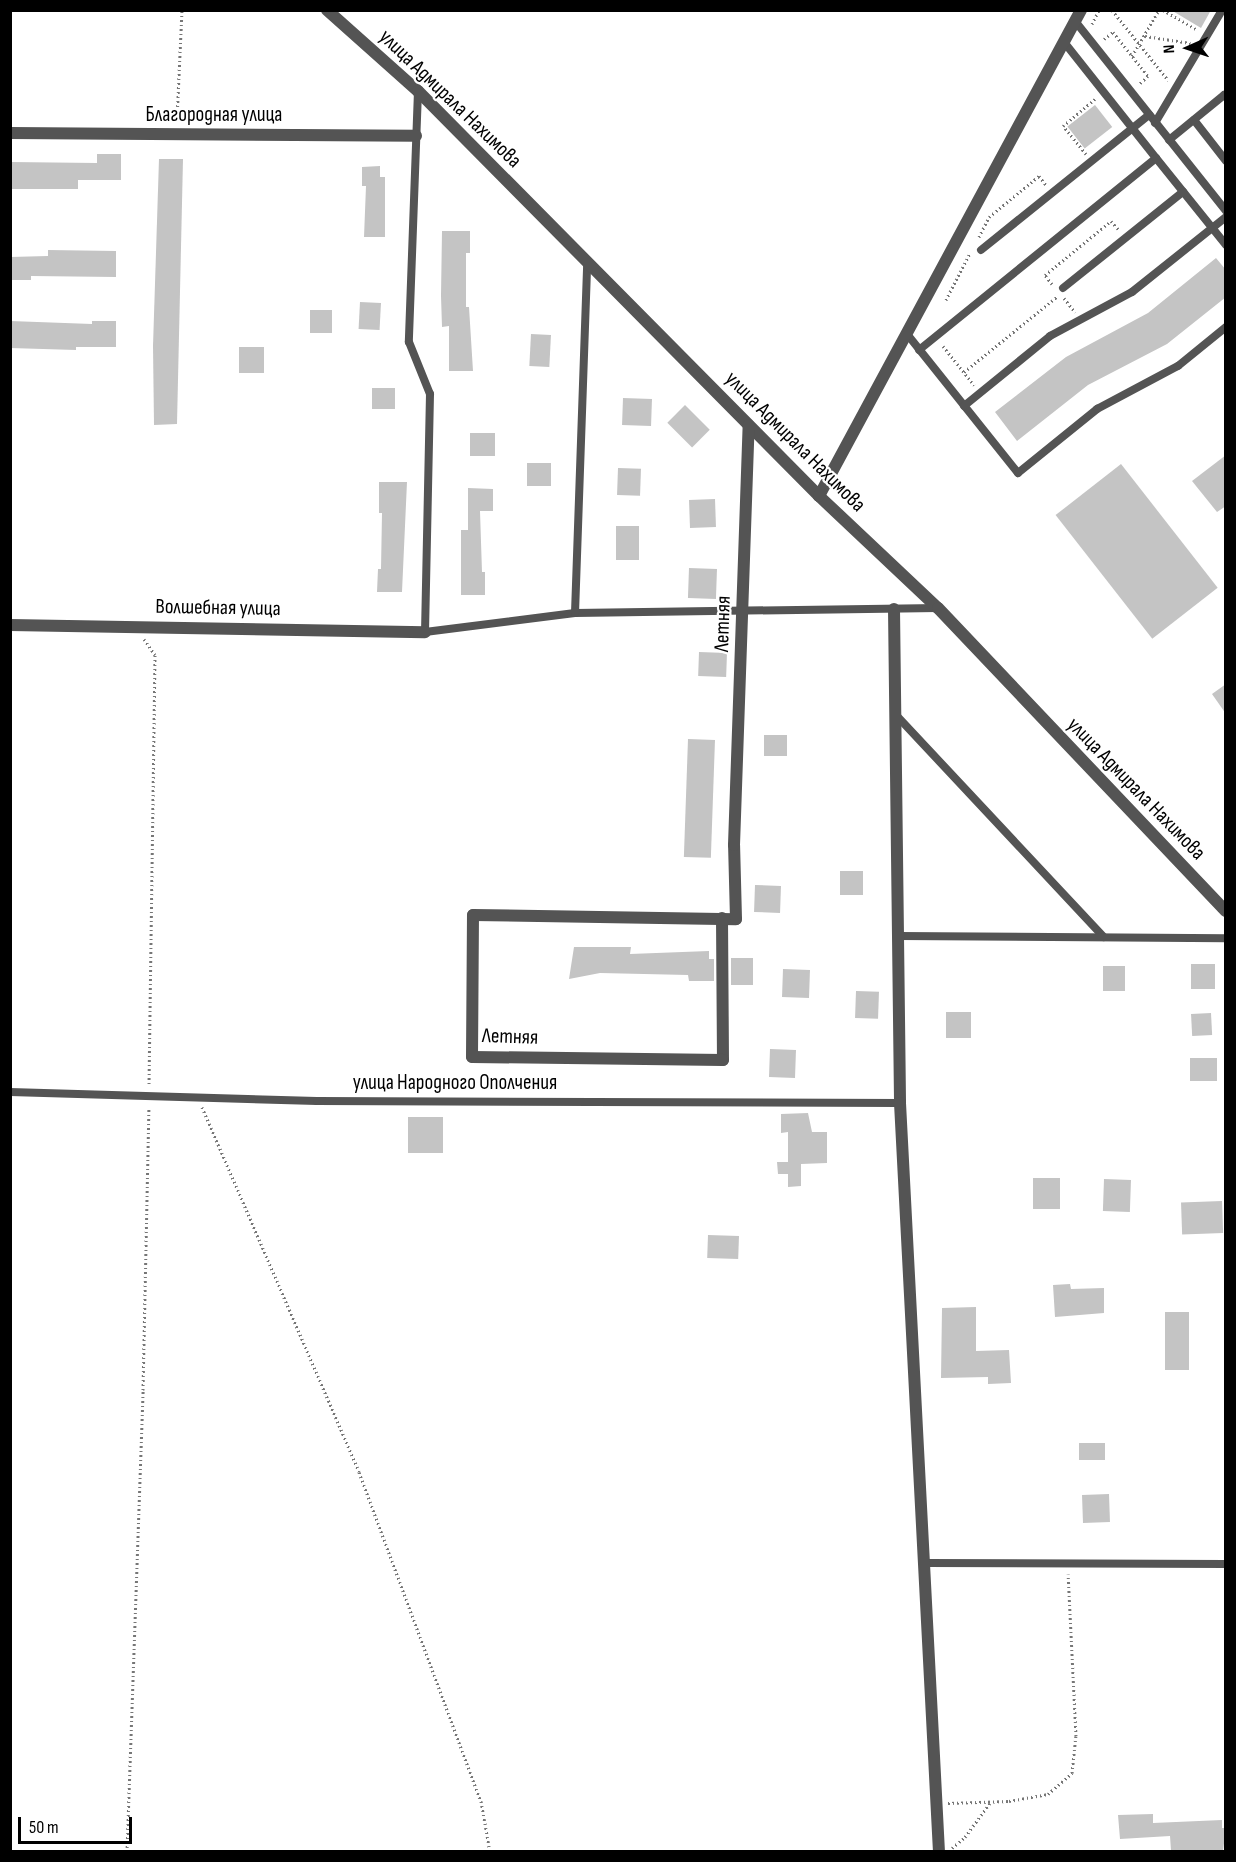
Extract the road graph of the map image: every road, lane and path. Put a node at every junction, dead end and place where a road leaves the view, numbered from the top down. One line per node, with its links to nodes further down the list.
1 (182, 10): 22 (path)
2 (327, 10): 14 (street, улица Адмирала Нахимова)
3 (1112, 10): 11 (path)
4 (1161, 10): 7 (path); 8 (path)
5 (1222, 10): 19 (lane)
6 (1078, 16): 9 (street); 17 (lane)
7 (1201, 33)
8 (1144, 36): 10 (path); 11 (path)
9 (1064, 42): 20 (lane); 42 (street)
10 (1194, 44)
11 (1139, 45): 12 (path); 13 (path)
12 (1132, 56)
13 (1171, 83)
14 (418, 91): 23 (lane); 38 (street, улица Адмирала Нахимова)
15 (1226, 97): 18 (lane)
16 (1097, 98): 26 (path)
17 (1149, 115): 19 (lane); 20 (lane)
18 (1194, 120): 24 (lane); 29 (lane)
19 (1155, 123): 24 (lane)
20 (1132, 128): 27 (lane); 37 (lane)
21 (10, 133): 22 (street, Благородная улица)
22 (177, 134): 23 (street, Благородная улица)
23 (416, 136): 56 (lane)
24 (1169, 140): 32 (lane)
25 (1093, 148): 26 (path)
26 (1086, 154): 28 (path)
27 (1156, 158): 31 (lane); 43 (lane)
28 (1078, 160)
29 (1226, 161)
30 (1055, 179): 35 (path)
31 (1183, 192): 34 (lane); 39 (lane)
32 (1226, 212)
33 (1226, 217): 34 (lane)
34 (1212, 228): 36 (lane); 46 (lane)
35 (978, 238)
36 (1226, 245)
37 (977, 249): 40 (path)
38 (587, 262): 48 (street, улица Адмирала Нахимова); 53 (lane)
39 (1062, 291): 45 (path)
40 (946, 300)
41 (1226, 327): 47 (lane)
42 (907, 334): 44 (lane); 49 (street)
43 (935, 337): 44 (lane); 45 (path)
44 (919, 350): 47 (lane)
45 (964, 372): 46 (path)
46 (980, 393): 47 (lane)
47 (964, 406)
48 (749, 425): 49 (street, улица Адмирала Нахимова); 52 (street, Летняя)
49 (819, 496): 50 (street, улица Адмирала Нахимова)
50 (938, 608): 51 (lane); 58 (street, улица Адмирала Нахимова)
51 (894, 609): 52 (lane); 57 (street)
52 (742, 612): 53 (lane); 59 (street, Летняя)
53 (575, 613): 56 (lane)
54 (10, 625): 55 (street, Волшебная улица)
55 (135, 626): 56 (street, Волшебная улица); 65 (path)
56 (425, 632)
57 (896, 714): 60 (street); 61 (lane)
58 (1226, 911)
59 (722, 918): 59 (street, Летняя)
60 (899, 936): 61 (lane); 66 (street)
61 (1104, 937): 62 (lane)
62 (1226, 938)
63 (10, 1092): 65 (lane, улица Народного Ополчения)
64 (197, 1097): 65 (lane, улица Народного Ополчения); 66 (lane, улица Народного Ополчения); 73 (path)
65 (149, 1098): 72 (path)
66 (900, 1103): 67 (street)
67 (926, 1563): 68 (lane); 71 (street)
68 (1068, 1563): 69 (lane); 70 (path)
69 (1226, 1564)
70 (992, 1802): 71 (path); 75 (path)
71 (937, 1803): 74 (street)
72 (127, 1851)
73 (489, 1851)
74 (939, 1851)
75 (948, 1851)

